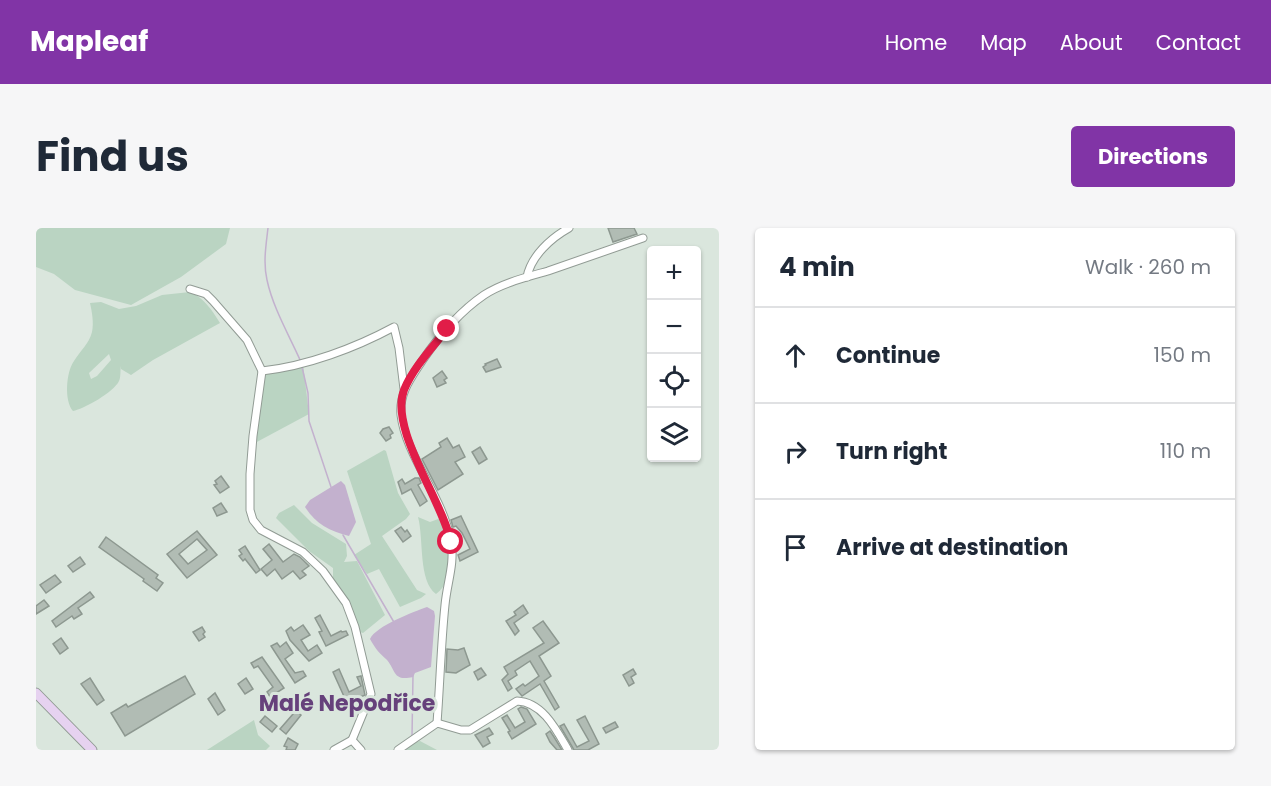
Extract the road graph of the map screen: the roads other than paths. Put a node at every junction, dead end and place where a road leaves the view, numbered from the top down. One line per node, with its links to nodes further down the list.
1 (569, 228): 3 (street)
2 (643, 238): 3 (street)
3 (527, 277): 6 (street)
4 (190, 289): 5 (street)
5 (262, 371): 6 (street); 9 (street)
6 (404, 389): 8 (street)
7 (36, 693): 10 (main road)
8 (437, 723): 13 (street); 14 (street)
9 (352, 740): 11 (street); 12 (street)
10 (92, 750)
11 (334, 750)
12 (361, 750)
13 (398, 750)
14 (568, 750)

